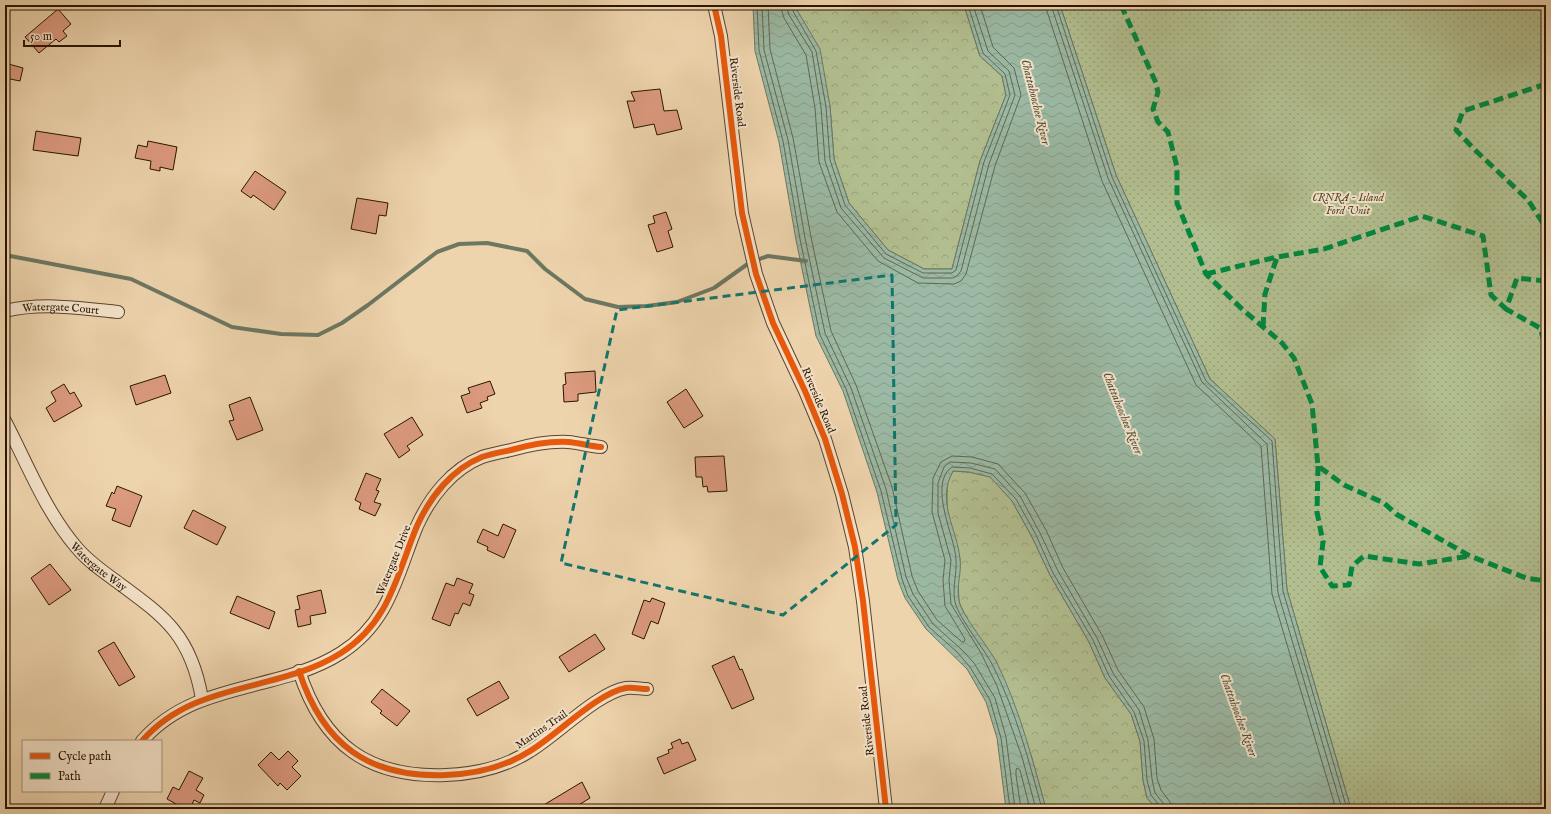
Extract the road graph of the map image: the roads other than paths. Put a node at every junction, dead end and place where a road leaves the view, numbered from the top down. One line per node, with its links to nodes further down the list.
1 (714, 5): 12 (street, Riverside Road)
2 (5, 311): 3 (street, Watergate Court)
3 (118, 312)
4 (5, 421): 8 (street, Watergate Way)
5 (601, 447): 6 (street, Watergate Drive)
6 (299, 671): 7 (street, Martins Trail); 8 (street, Watergate Drive)
7 (647, 689)
8 (202, 699): 9 (street, Watergate Drive)
9 (143, 740)
10 (113, 792): 11 (street)
11 (105, 809)
12 (886, 809)

